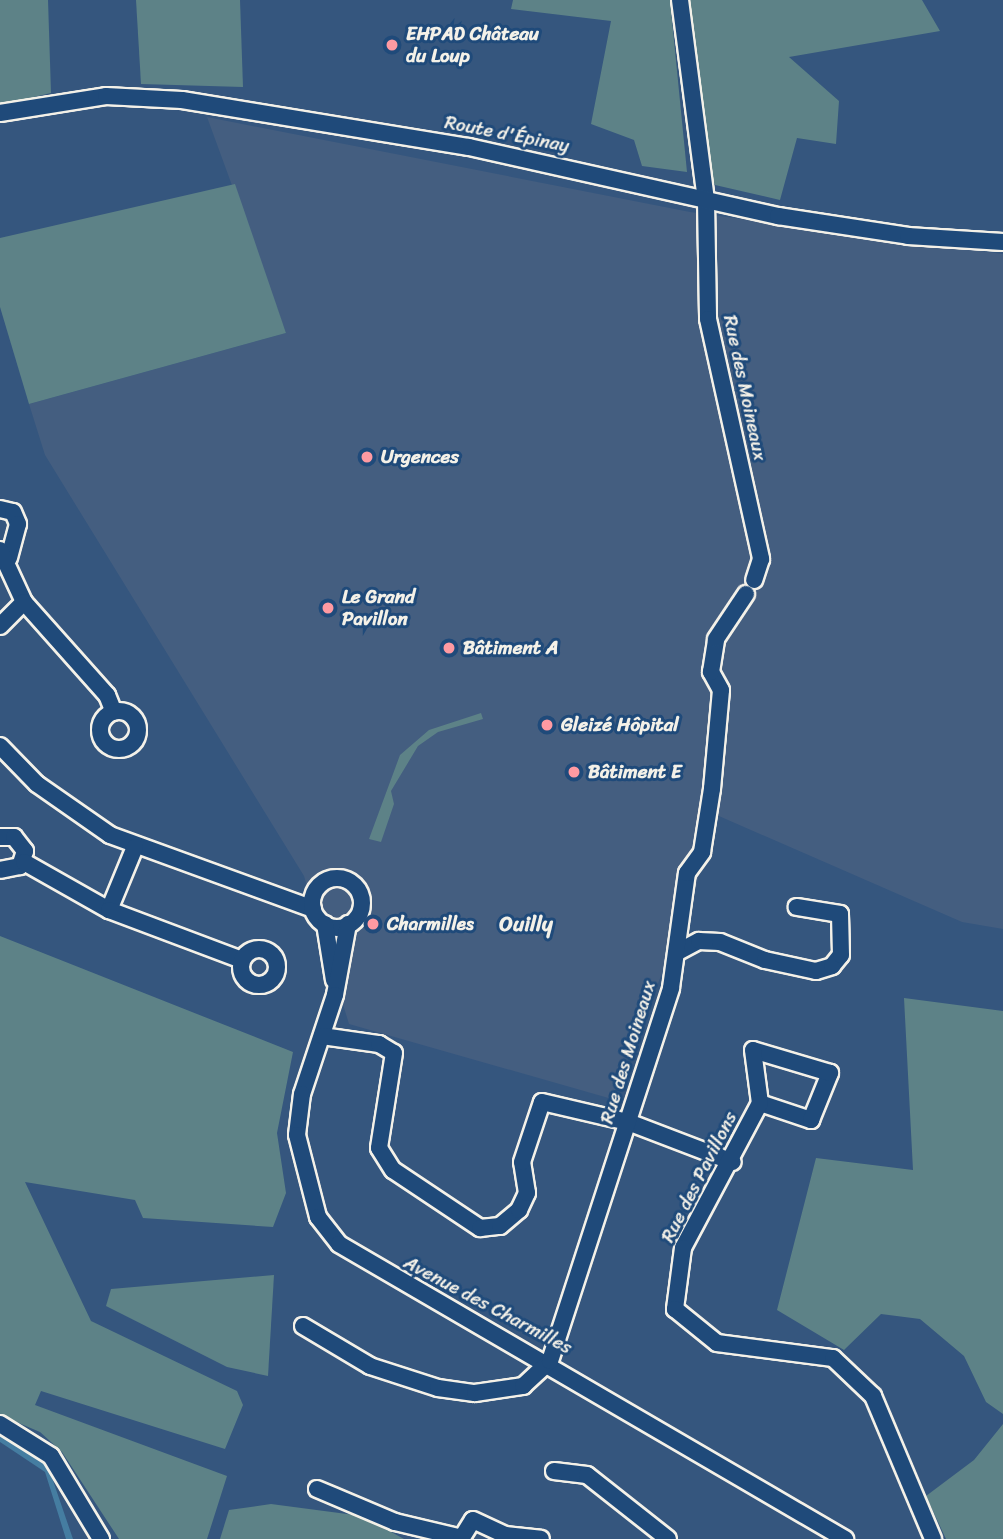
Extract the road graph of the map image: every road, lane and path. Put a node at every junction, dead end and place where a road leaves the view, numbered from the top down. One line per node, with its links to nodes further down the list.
1 (680, 0): 3 (street, Rue des Moineaux)
2 (0, 113): 3 (street, Route d'Épinay)
3 (706, 201): 4 (street, Route d'Épinay); 22 (street, Rue des Moineaux)
4 (1003, 242)
5 (0, 509): 6 (street)
6 (5, 554): 7 (street)
7 (24, 601): 8 (street); 9 (street)
8 (0, 626)
9 (114, 712)
10 (0, 746): 12 (street)
11 (0, 837): 13 (street)
12 (135, 847): 15 (street); 19 (street)
13 (24, 862): 14 (street); 19 (street)
14 (0, 870)
15 (249, 884): 16 (street); 18 (street)
16 (315, 892): 18 (street); 21 (street)
17 (797, 907): 22 (street)
18 (313, 909): 20 (street)
19 (109, 910): 23 (street)
20 (325, 924): 21 (street); 24 (street, Avenue des Charmilles)
21 (348, 925): 24 (street, Avenue des Charmilles)
22 (676, 953): 27 (street, Rue des Moineaux)
23 (242, 960)
24 (335, 995): 25 (street, Avenue des Charmilles)
25 (322, 1036): 27 (street); 30 (street, Avenue des Charmilles)
26 (760, 1103): 26 (street, Rue des Pavillons); 28 (street, Rue des Pavillons)
27 (628, 1122): 28 (street); 30 (street, Rue des Moineaux)
28 (733, 1162): 39 (street, Rue des Pavillons)
29 (303, 1326): 30 (street)
30 (550, 1361): 38 (street, Avenue des Charmilles)
31 (0, 1424): 35 (street)
32 (554, 1471): 37 (street)
33 (317, 1489): 34 (street)
34 (459, 1538): 36 (street)
35 (101, 1539)
36 (541, 1539)
37 (668, 1539)
38 (845, 1539)
39 (933, 1539)

